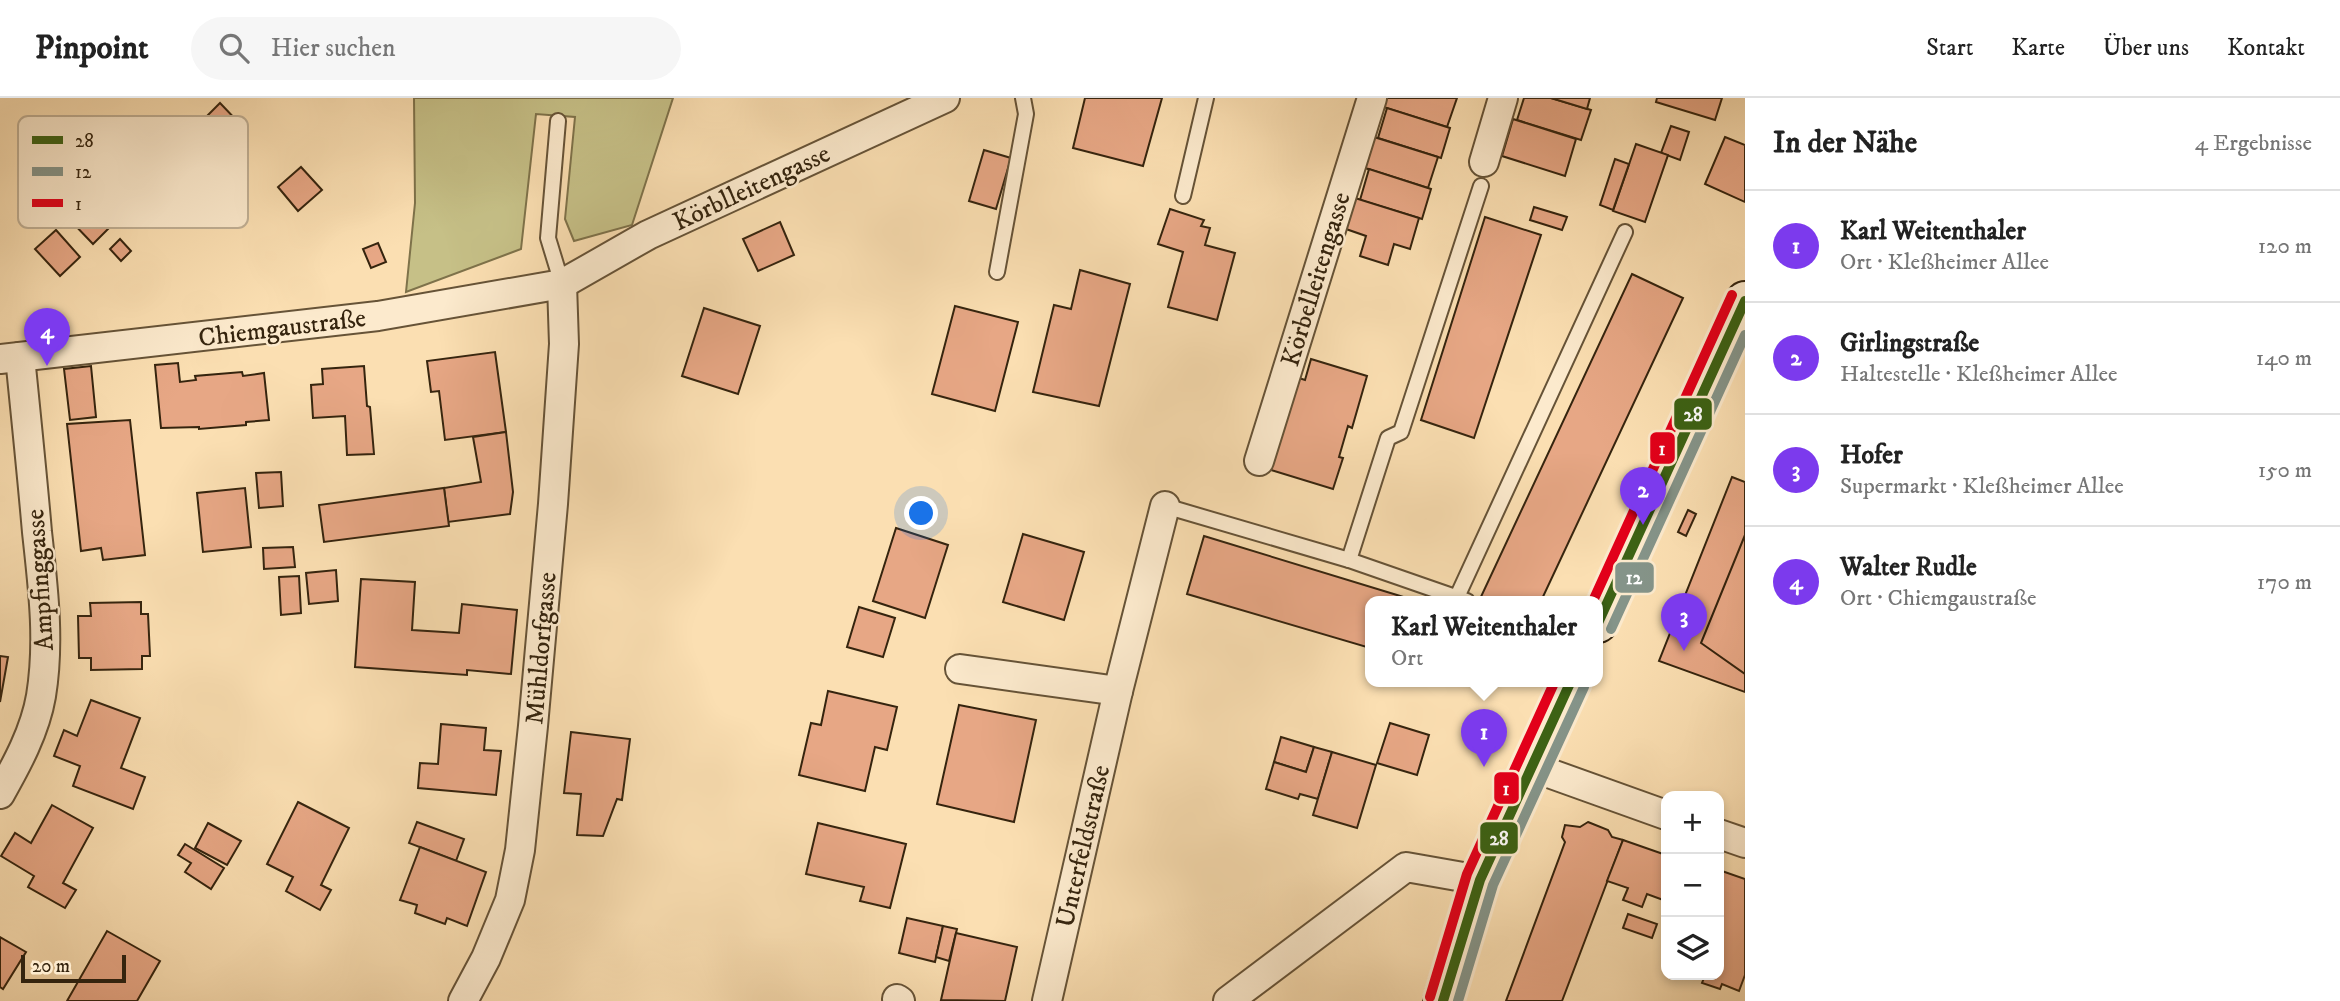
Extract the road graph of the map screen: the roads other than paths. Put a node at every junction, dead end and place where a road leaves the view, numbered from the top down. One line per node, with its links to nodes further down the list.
1 (945, 98): 11 (street, Körblleitengasse)
2 (1023, 98): 10 (lane)
3 (1206, 98): 8 (lane)
4 (1372, 98): 14 (street, Körbelleitengasse)
5 (1503, 98): 7 (street)
6 (558, 121): 11 (lane)
7 (1483, 174): 16 (lane)
8 (1184, 196)
9 (1625, 232): 18 (lane)
10 (997, 272)
11 (562, 284): 13 (street, Chiemgaustraße); 29 (street, Mühldorfgasse)
12 (1745, 301): 19 (street)
13 (10, 358): 24 (street, Ampfinggasse)
14 (1259, 461)
15 (1165, 506): 16 (lane); 22 (street, Unterfeldstraße)
16 (1349, 560): 17 (lane)
17 (1453, 596)
18 (1463, 596)
19 (1603, 612)
20 (960, 669): 22 (street)
21 (1568, 687): 23 (street)
22 (1118, 691): 30 (street, Unterfeldstraße)
23 (1532, 767): 25 (street); 28 (street)
24 (0, 794)
25 (1661, 813)
26 (1724, 836): 27 (street)
27 (1745, 843)
28 (1480, 880): 31 (street); 32 (street)
29 (463, 1001)
30 (1047, 1001)
31 (1228, 1001)
32 (1443, 1001)

